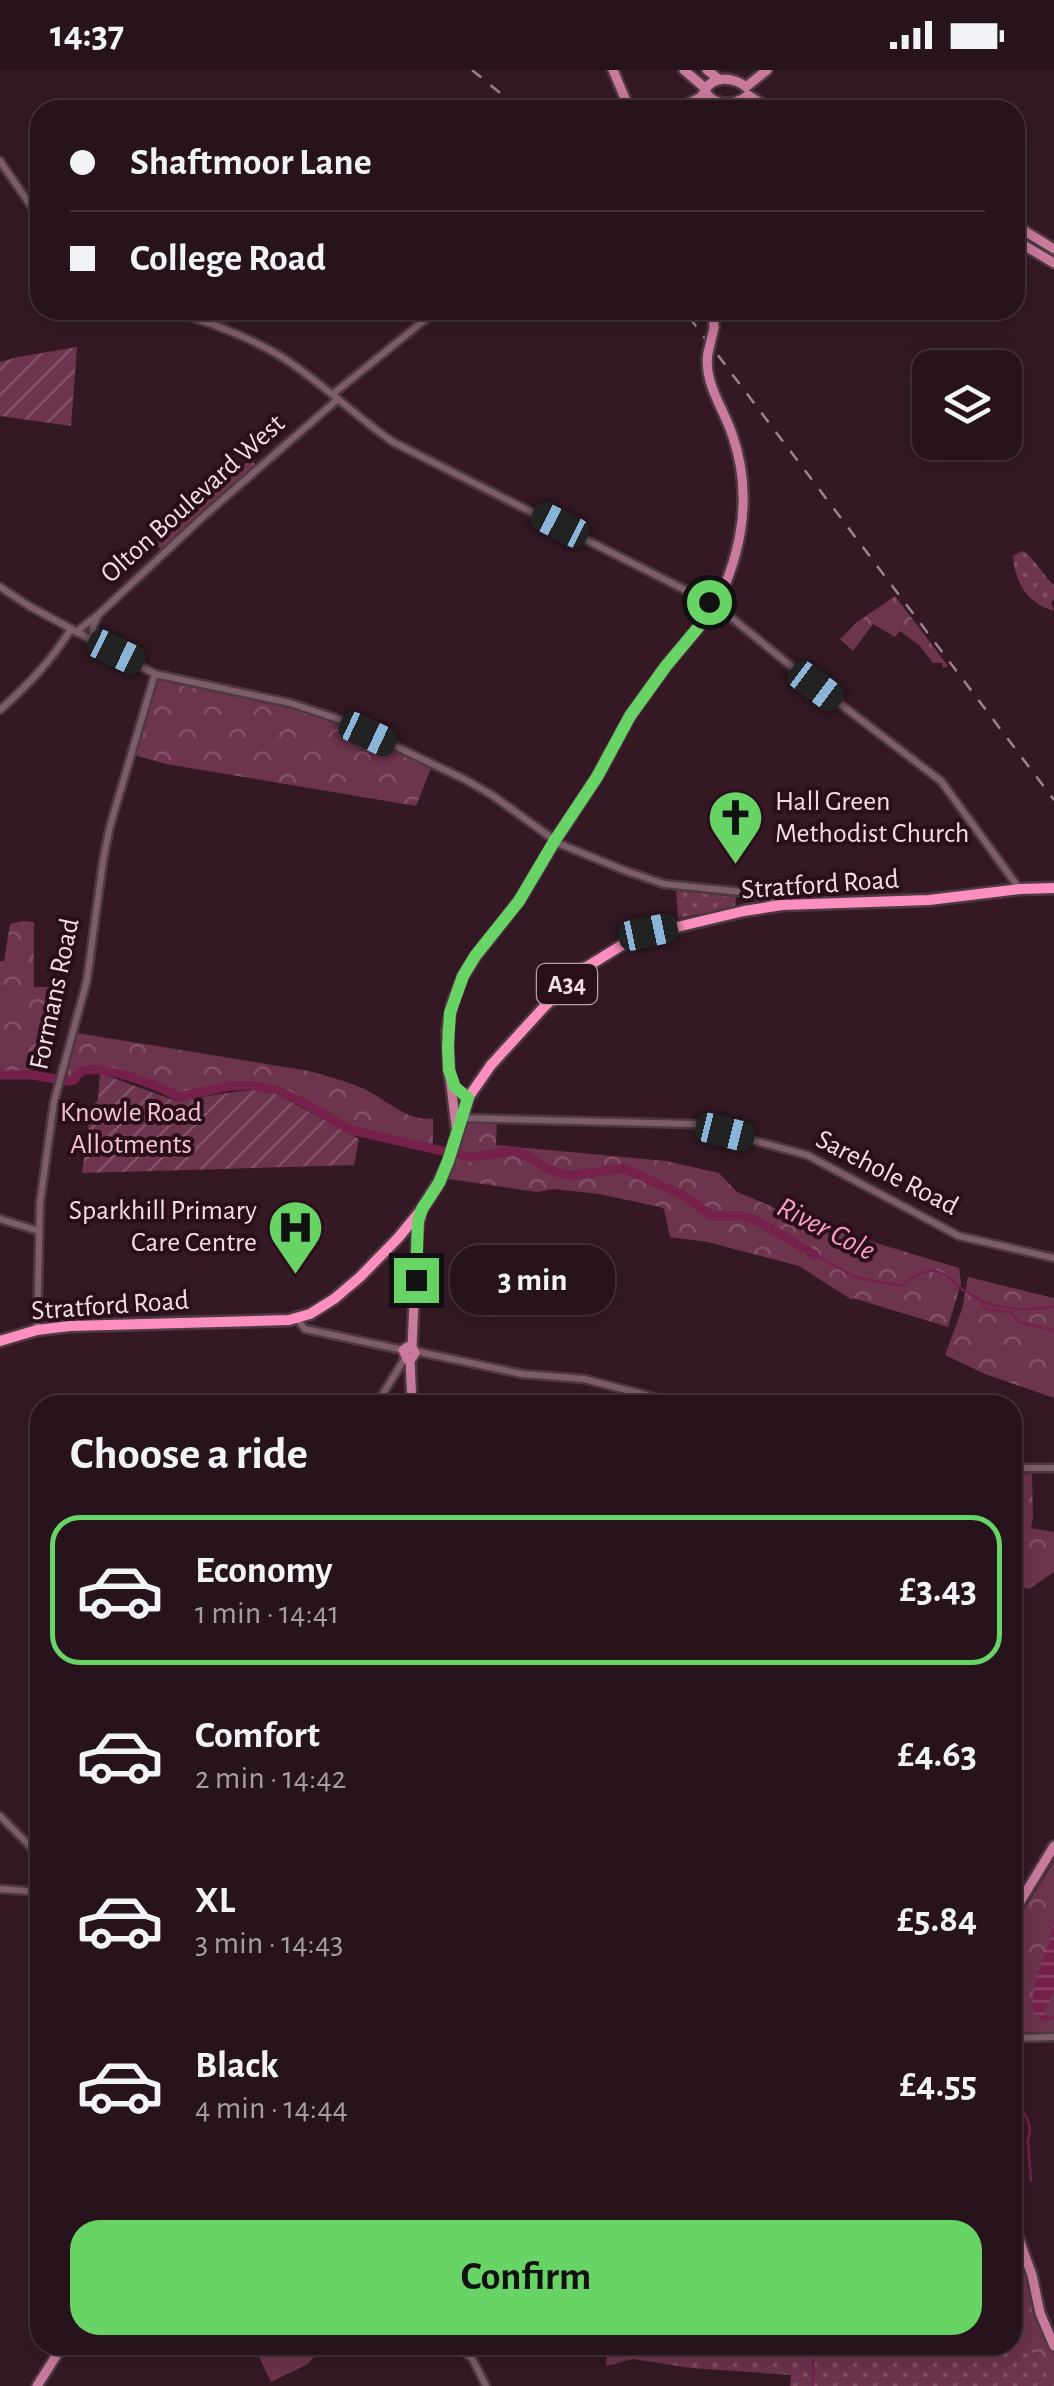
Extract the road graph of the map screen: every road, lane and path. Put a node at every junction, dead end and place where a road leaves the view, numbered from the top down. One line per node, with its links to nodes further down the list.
1 (613, 70): 8 (main road)
2 (684, 70): 6 (main road)
3 (707, 70): 5 (main road)
4 (768, 70): 7 (main road)
5 (720, 80): 6 (main road); 7 (main road)
6 (705, 90): 9 (main road); 10 (main road)
7 (747, 91): 11 (main road); 12 (main road)
8 (626, 100)
9 (697, 100)
10 (713, 100)
11 (743, 100)
12 (759, 100)
13 (0, 162): 14 (street)
14 (30, 205)
15 (1025, 233): 17 (main road)
16 (1025, 246): 18 (main road)
17 (1054, 249)
18 (1054, 263)
19 (200, 320): 22 (street)
20 (426, 320): 22 (street, Olton Boulevard West)
21 (714, 320): 24 (main road, bridge)
22 (336, 397): 24 (street); 25 (street, Olton Boulevard West)
23 (0, 588): 26 (street)
24 (715, 606): 30 (main road); 32 (street)
25 (99, 614): 26 (street, Olton Boulevard West); 27 (street)
26 (74, 630): 27 (street); 29 (street, Olton Boulevard West)
27 (98, 644): 28 (street)
28 (155, 674): 30 (street); 42 (street, Formans Road)
29 (0, 710)
30 (555, 840): 33 (street); 36 (main road)
31 (1054, 888): 32 (highway, Stratford Road / A34)
32 (1020, 889): 34 (highway, Stratford Road / A34)
33 (738, 891): 34 (street); 35 (street)
34 (782, 905): 35 (highway, Stratford Road / A34)
35 (751, 909): 37 (highway, Stratford Road / A34)
36 (449, 1070): 37 (main road); 39 (main road)
37 (468, 1098): 38 (highway, Stratford Road / A34)
38 (460, 1119): 39 (highway, Stratford Road / A34); 43 (street, Sarehole Road)
39 (455, 1139): 40 (highway, Stratford Road / A34)
40 (422, 1209): 44 (highway, Stratford Road / A34); 47 (main road)
41 (0, 1219): 42 (street)
42 (39, 1231): 45 (street, Formans Road)
43 (1054, 1258)
44 (297, 1318): 45 (highway, Stratford Road / A34); 47 (street)
45 (37, 1330): 46 (highway, Stratford Road / A34)
46 (0, 1341)
47 (409, 1353): 48 (street); 49 (main road); 50 (street)
48 (382, 1395)
49 (411, 1395)
50 (646, 1395)
51 (1022, 1468): 52 (street)
52 (1054, 1468)
53 (0, 1816): 55 (street)
54 (1054, 1846): 58 (main road)
55 (30, 1848)
56 (0, 1889): 57 (street)
57 (30, 1891)
58 (1022, 1899)
59 (1054, 2037): 60 (street)
60 (1022, 2038)
61 (1022, 2248): 62 (main road)
62 (1054, 2346)
63 (57, 2355): 65 (main road)
64 (468, 2355): 66 (street)
65 (37, 2386)
66 (486, 2386)

